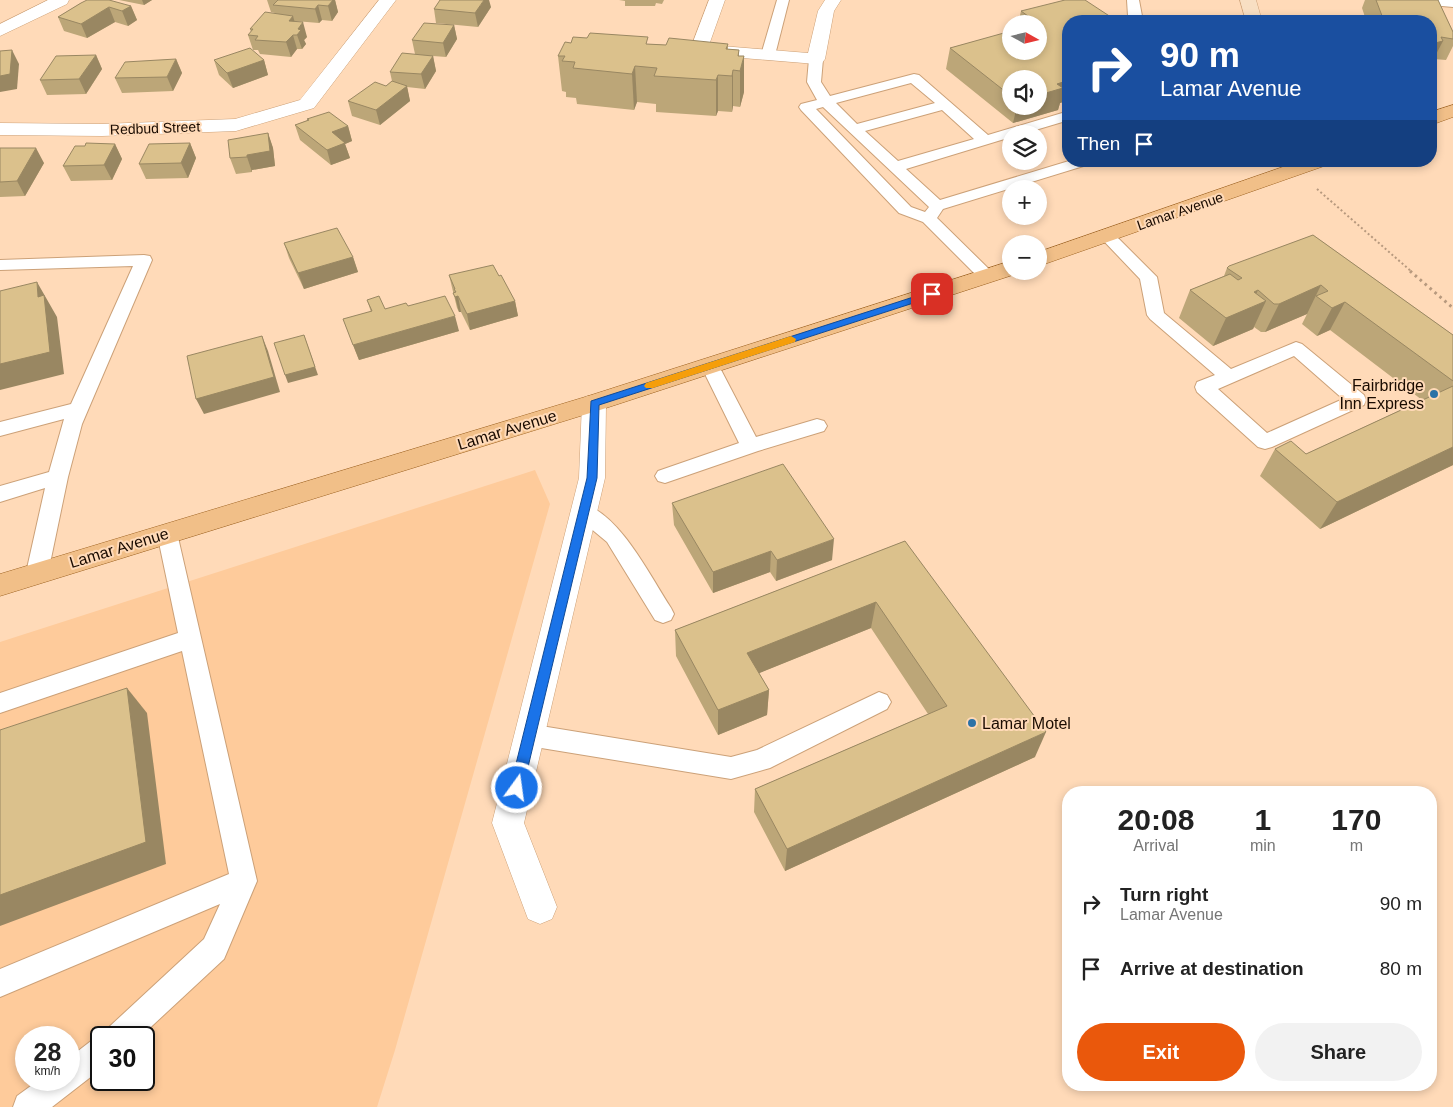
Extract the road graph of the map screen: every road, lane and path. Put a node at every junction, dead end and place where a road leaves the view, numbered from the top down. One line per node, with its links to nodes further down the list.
1 (61, 0): 12 (street)
2 (388, 0): 22 (street, Redbud Street)
3 (717, 0): 14 (street)
4 (783, 0): 15 (lane)
5 (833, 0): 16 (street)
6 (1134, 0): 10 (lane)
7 (1248, 0): 11 (street)
8 (1420, 0): 9 (lane)
9 (1453, 3)
10 (1135, 15)
11 (1252, 15)
12 (0, 31)
13 (680, 48): 14 (street)
14 (699, 50): 15 (street)
15 (768, 55): 16 (street)
16 (816, 59): 17 (lane)
17 (826, 102): 18 (lane); 23 (lane); 29 (lane)
18 (945, 105): 23 (lane); 24 (lane)
19 (1453, 111): 21 (main road)
20 (1062, 117): 24 (lane)
21 (1437, 117)
22 (0, 129)
23 (854, 129): 25 (lane)
24 (985, 140): 25 (lane)
25 (895, 167): 29 (lane)
26 (1067, 167): 29 (lane)
27 (1292, 167): 30 (main road, Lamar Avenue)
28 (1296, 167): 35 (path)
29 (933, 212): 34 (lane)
30 (1107, 236): 31 (main road, Lamar Avenue); 37 (lane)
31 (1047, 256)
32 (0, 265): 39 (lane)
33 (1002, 271): 34 (main road, Lamar Avenue)
34 (987, 276): 36 (main road, Lamar Avenue)
35 (1453, 308)
36 (710, 366): 38 (main road, Lamar Avenue); 42 (lane)
37 (1228, 377): 37 (lane)
38 (594, 403): 46 (street); 47 (main road, Lamar Avenue)
39 (79, 410): 41 (lane); 44 (lane)
40 (817, 426): 42 (lane)
41 (0, 429)
42 (751, 446): 43 (lane)
43 (665, 476)
44 (58, 477): 45 (lane); 48 (lane)
45 (0, 494)
46 (584, 512): 50 (lane); 54 (street)
47 (167, 533): 48 (main road, Lamar Avenue); 51 (lane)
48 (37, 573): 49 (main road, Lamar Avenue)
49 (0, 585)
50 (663, 614)
51 (189, 639): 53 (lane); 55 (lane)
52 (879, 702): 54 (lane)
53 (0, 703)
54 (529, 735): 56 (street)
55 (244, 881): 57 (lane); 58 (lane)
56 (540, 908)
57 (0, 983)
58 (131, 1026)
59 (90, 1060): 60 (lane)
60 (80, 1067)
61 (49, 1091): 62 (lane)
62 (28, 1107)

